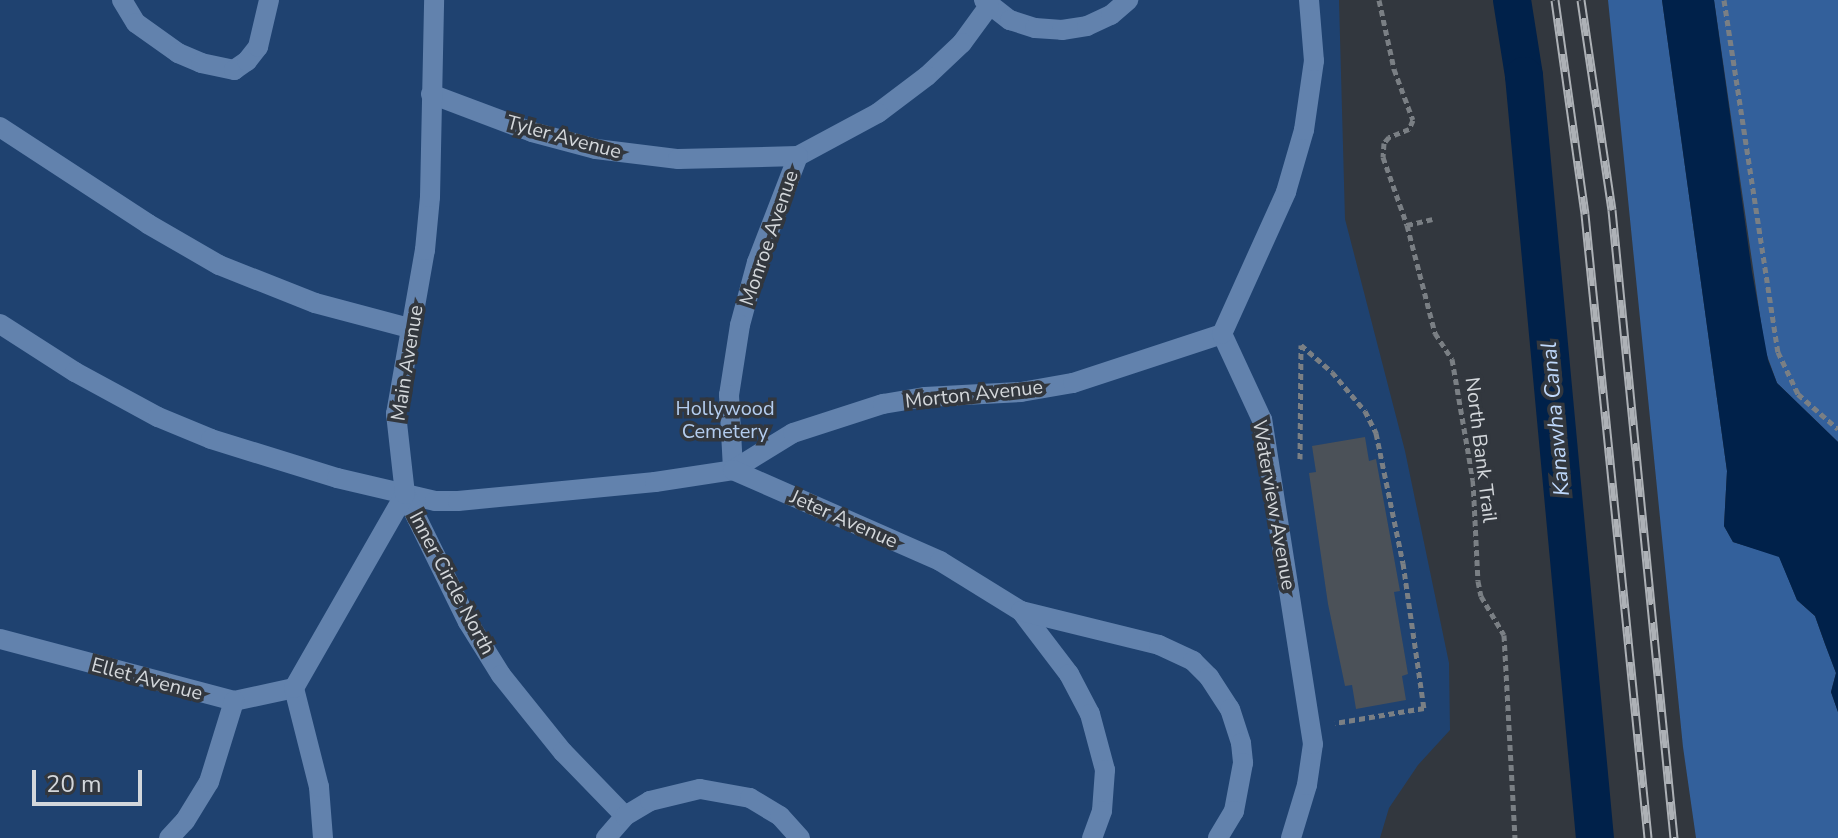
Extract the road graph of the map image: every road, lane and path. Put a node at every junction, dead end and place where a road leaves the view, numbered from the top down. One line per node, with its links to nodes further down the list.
1 (122, 0): 2 (lane)
2 (269, 0)
3 (434, 0): 9 (lane, Main Avenue)
4 (1128, 0): 8 (lane)
5 (1309, 0): 16 (lane)
6 (1379, 0): 13 (path, North Bank Trail)
7 (1724, 0): 17 (path)
8 (986, 3): 11 (lane, Monroe Avenue)
9 (431, 94): 11 (lane, Tyler Avenue); 15 (lane, Main Avenue)
10 (0, 127): 15 (lane)
11 (798, 156): 19 (lane, Monroe Avenue)
12 (1432, 219): 13 (path)
13 (1407, 225): 34 (path, North Bank Trail)
14 (0, 324): 20 (lane)
15 (409, 328): 20 (lane, Main Avenue)
16 (1222, 334): 19 (lane, Morton Avenue); 25 (lane, Waterview Avenue)
17 (1838, 429)
18 (1300, 466): 25 (path)
19 (733, 470): 20 (lane); 21 (lane, Jeter Avenue)
20 (405, 494): 23 (lane); 26 (lane, Inner Circle North)
21 (1021, 611): 31 (lane, Jeter Avenue); 32 (lane)
22 (0, 639): 24 (lane, Ellet Avenue)
23 (294, 688): 24 (lane, Ellet Avenue); 28 (lane)
24 (234, 701): 27 (lane)
25 (1310, 727): 33 (lane, Waterview Avenue)
26 (625, 816): 29 (lane); 30 (lane)
27 (169, 838)
28 (323, 838)
29 (606, 838)
30 (800, 838)
31 (1092, 838)
32 (1218, 838)
33 (1291, 838)
34 (1515, 838)

